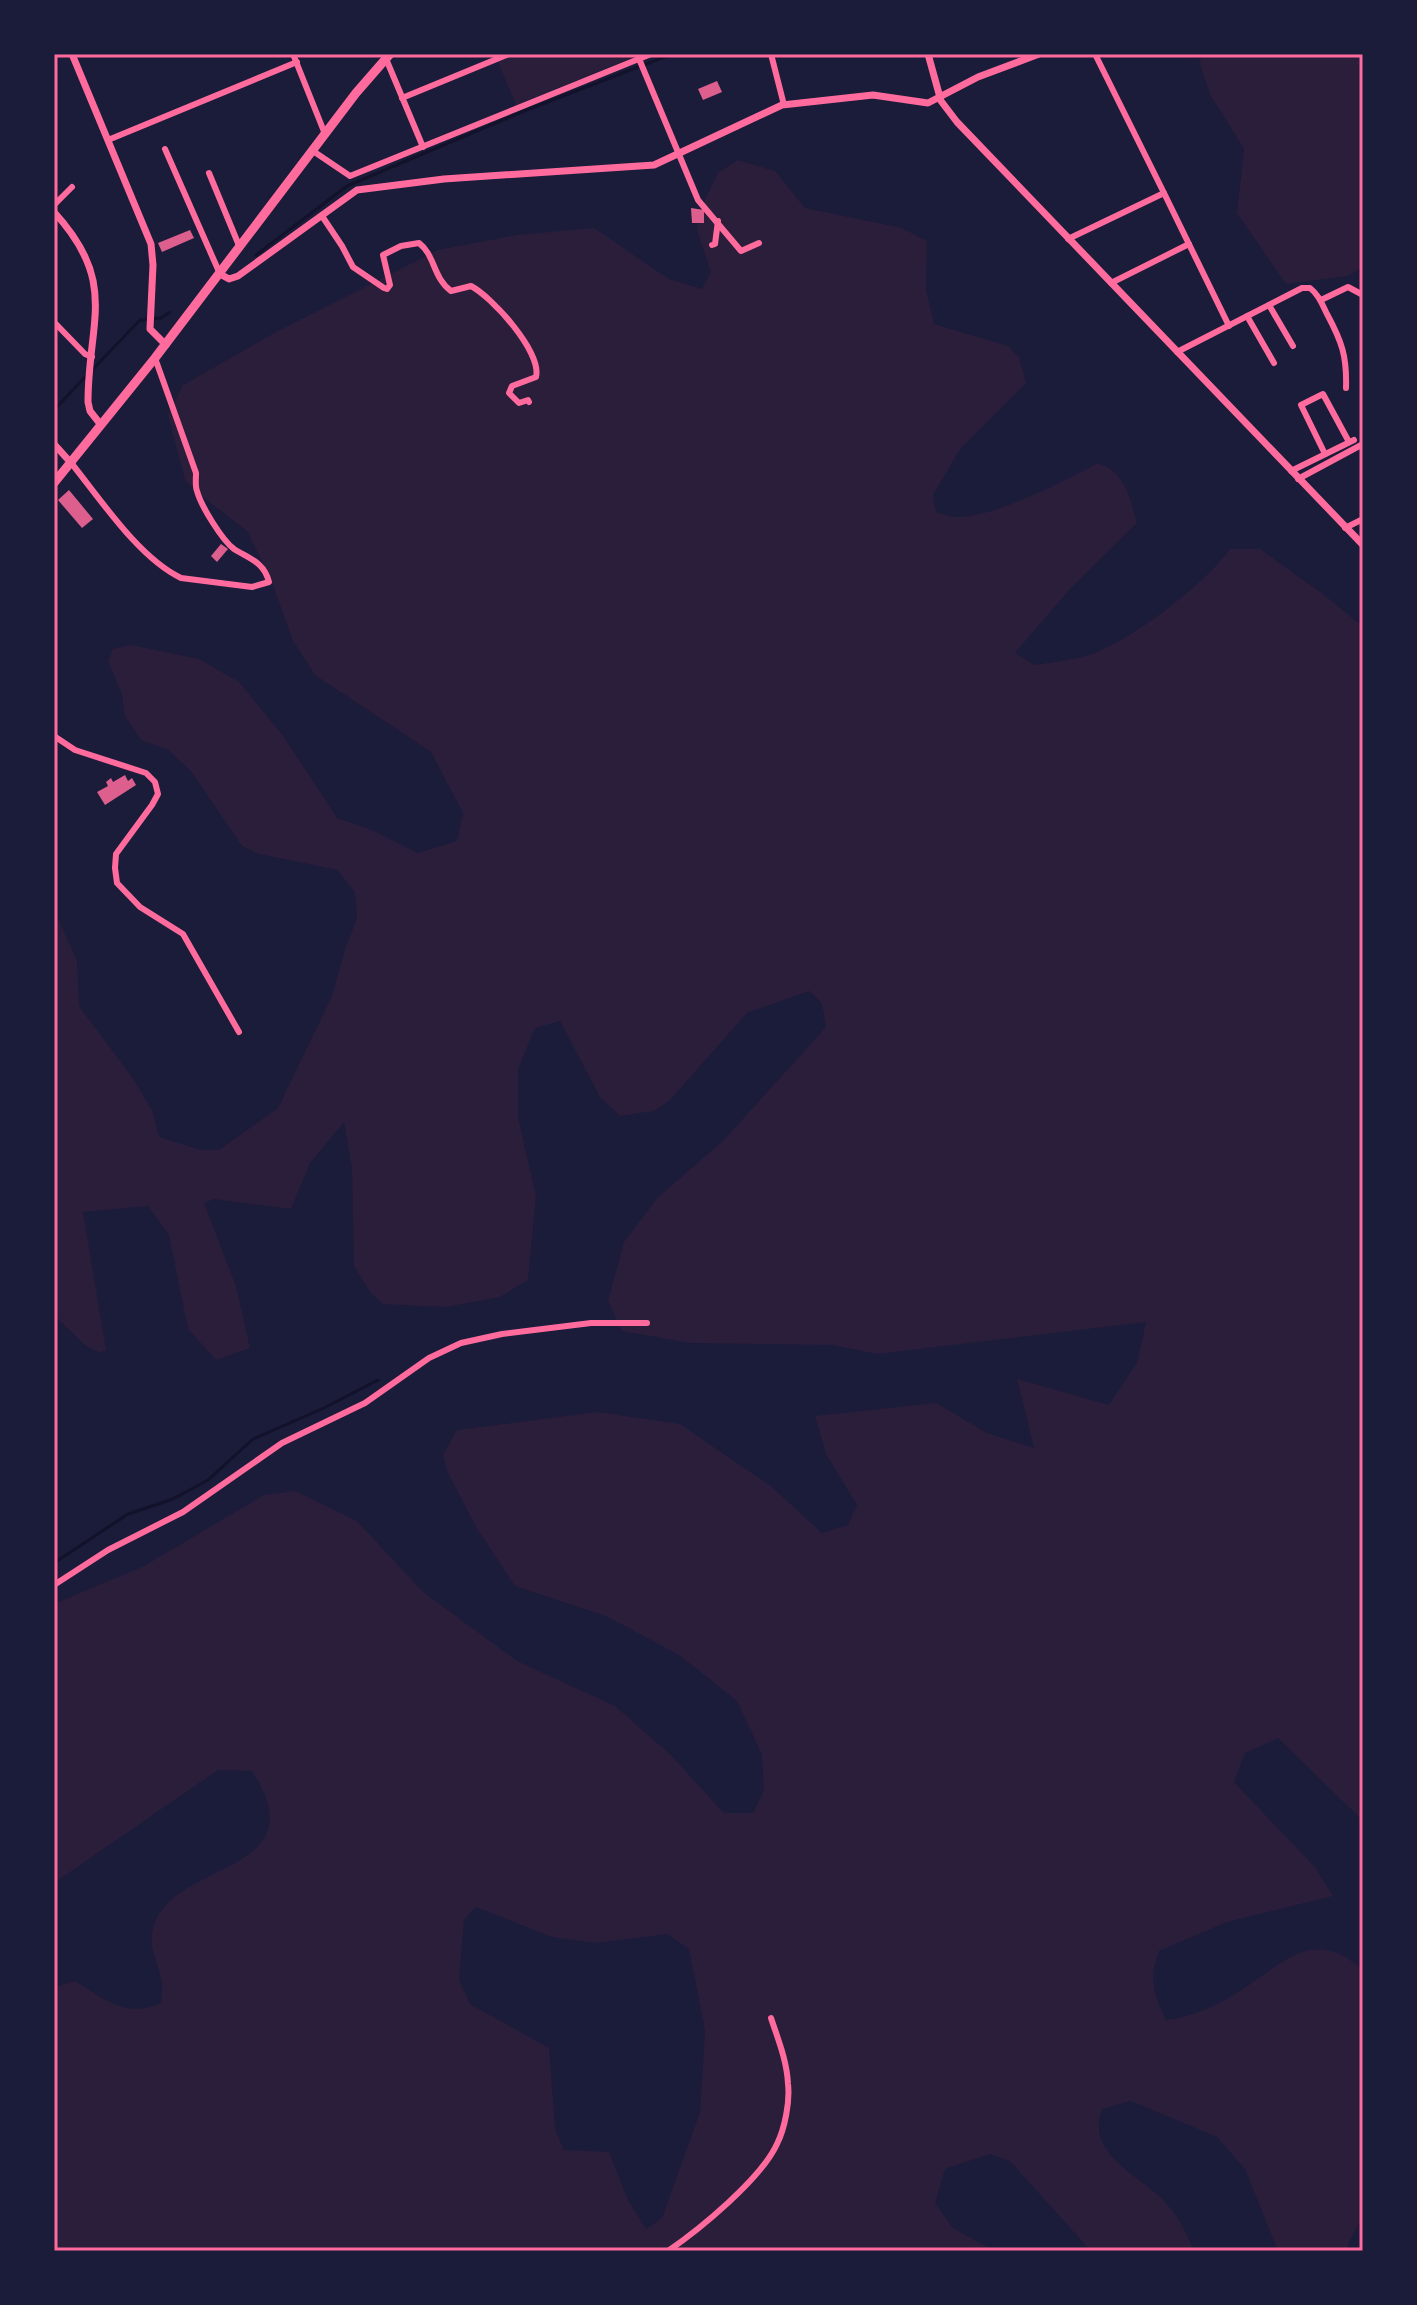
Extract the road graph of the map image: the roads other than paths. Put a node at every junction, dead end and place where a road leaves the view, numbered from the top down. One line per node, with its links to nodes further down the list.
1 (72, 54): 16 (street)
2 (293, 54): 11 (street)
3 (509, 54): 13 (street)
4 (651, 54): 10 (street)
5 (771, 54): 14 (street)
6 (928, 54): 12 (street)
7 (1039, 54): 12 (street)
8 (1095, 54): 23 (street)
9 (386, 56): 13 (street); 15 (highway)
10 (639, 58): 17 (street); 20 (street)
11 (297, 62): 15 (street); 16 (street)
12 (940, 97): 14 (street); 28 (street)
13 (402, 98): 17 (street)
14 (784, 105): 20 (street)
15 (325, 134): 19 (highway)
16 (108, 140): 41 (street)
17 (423, 147): 19 (street)
18 (165, 149): 33 (street)
19 (313, 151): 32 (highway)
20 (680, 153): 26 (street); 27 (street)
21 (209, 173): 32 (street)
22 (72, 187): 24 (street)
23 (1164, 193): 28 (street); 30 (street)
24 (55, 202)
25 (54, 212): 45 (street)
26 (322, 216): 33 (street); 48 (street)
27 (718, 221): 29 (street); 31 (street)
28 (1068, 239): 34 (street)
29 (759, 243)
30 (1189, 244): 34 (street); 40 (street)
31 (712, 245)
32 (240, 248): 33 (highway)
33 (220, 274): 41 (highway)
34 (1111, 283): 43 (street)
35 (1363, 295): 36 (street)
36 (1321, 300): 37 (street); 47 (street)
37 (1269, 305): 38 (street); 42 (street)
38 (1247, 316): 40 (street); 46 (street)
39 (54, 322): 45 (street)
40 (1229, 326): 43 (street)
41 (166, 345): 44 (highway)
42 (1293, 346)
43 (1177, 352): 54 (street)
44 (155, 358): 49 (highway); 53 (street)
45 (92, 359): 49 (street)
46 (1274, 363)
47 (1346, 388)
48 (530, 401)
49 (101, 425): 53 (highway)
50 (54, 444): 53 (street)
51 (1363, 444): 55 (street)
52 (1325, 454): 52 (street); 54 (street)
53 (72, 464): 56 (highway)
54 (1291, 471): 55 (street)
55 (1298, 479): 58 (street)
56 (54, 483)
57 (1363, 519): 58 (street)
58 (1345, 528): 59 (street)
59 (1363, 545)
60 (54, 736): 61 (street)
61 (239, 1032)
62 (647, 1323): 63 (street)
63 (54, 1585)
64 (771, 2018): 65 (street)
65 (668, 2251)

